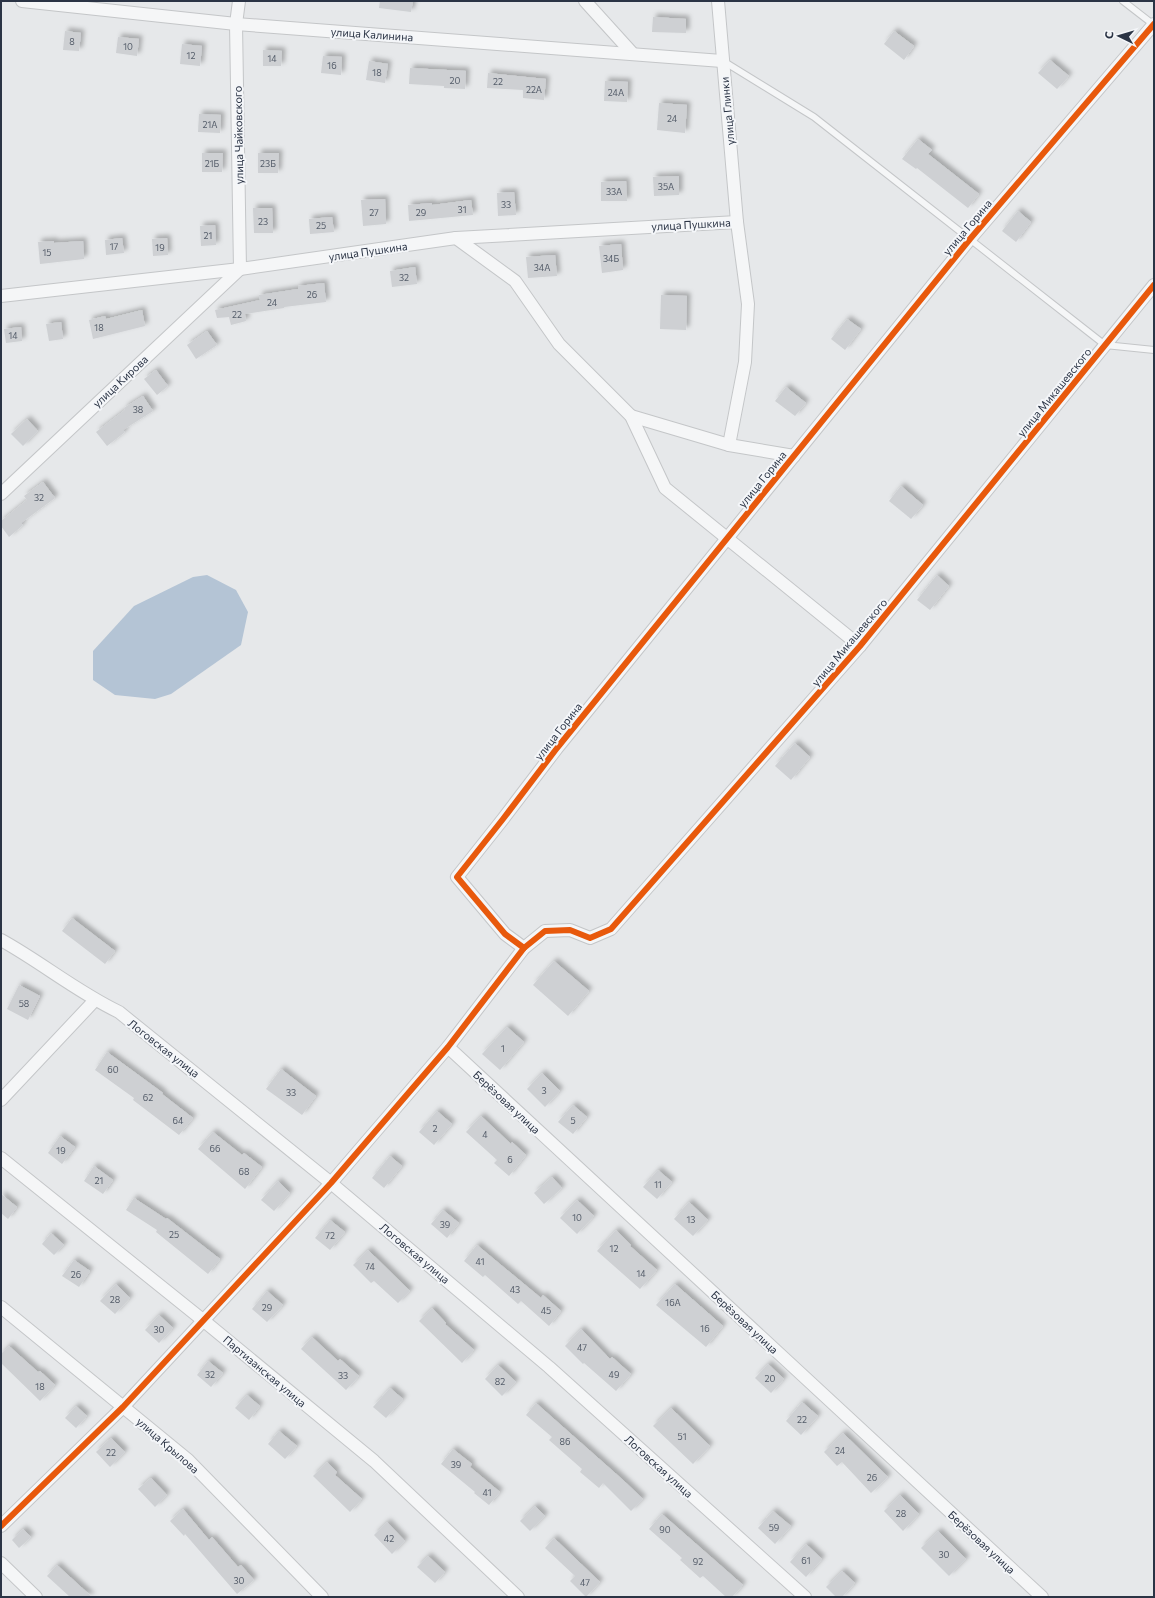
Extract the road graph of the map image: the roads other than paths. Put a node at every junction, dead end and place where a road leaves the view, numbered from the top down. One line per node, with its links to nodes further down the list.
1 (22, 1): 6 (street, улица Калинина)
2 (239, 1): 6 (street, улица Чайковского)
3 (585, 1): 8 (street)
4 (718, 1): 9 (street, улица Глинки)
5 (1123, 1): 7 (lane)
6 (236, 24): 8 (street, улица Калинина); 13 (street, улица Чайковского)
7 (1154, 25): 12 (street, улица Горина)
8 (633, 54): 9 (street, улица Калинина)
9 (722, 60): 10 (street, улица Глинки); 12 (lane)
10 (737, 222): 11 (street, улица Пушкина); 19 (street, улица Глинки)
11 (456, 238): 13 (street, улица Пушкина); 18 (street)
12 (970, 239): 16 (lane); 20 (street, улица Горина)
13 (240, 269): 15 (street, улица Пушкина); 21 (street, улица Кирова)
14 (1154, 285): 16 (street, улица Микашевского)
15 (1, 296)
16 (1105, 345): 17 (lane); 23 (street, улица Микашевского)
17 (1154, 350)
18 (631, 416): 19 (street); 22 (street)
19 (729, 445): 20 (street)
20 (794, 456): 22 (street, улица Горина)
21 (1, 494)
22 (727, 538): 23 (street); 25 (street, улица Горина)
23 (860, 646): 25 (street, улица Микашевского)
24 (1, 940): 26 (street, Логовская улица)
25 (524, 948): 27 (street, улица Микашевского)
26 (95, 1000): 28 (street); 30 (street, Логовская улица)
27 (448, 1047): 30 (street, улица Микашевского); 40 (street, Берёзовая улица)
28 (1, 1100)
29 (1, 1158): 32 (street, Партизанская улица)
30 (331, 1183): 32 (street, улица Микашевского); 39 (street, Логовская улица)
31 (1, 1307): 33 (street, улица Крылова)
32 (204, 1321): 33 (street, улица Микашевского); 38 (street, Партизанская улица)
33 (122, 1407): 34 (street, улица Микашевского); 37 (street, улица Крылова)
34 (1, 1526)
35 (1, 1563): 36 (street)
36 (36, 1597)
37 (322, 1597)
38 (518, 1597)
39 (805, 1597)
40 (1042, 1597)

